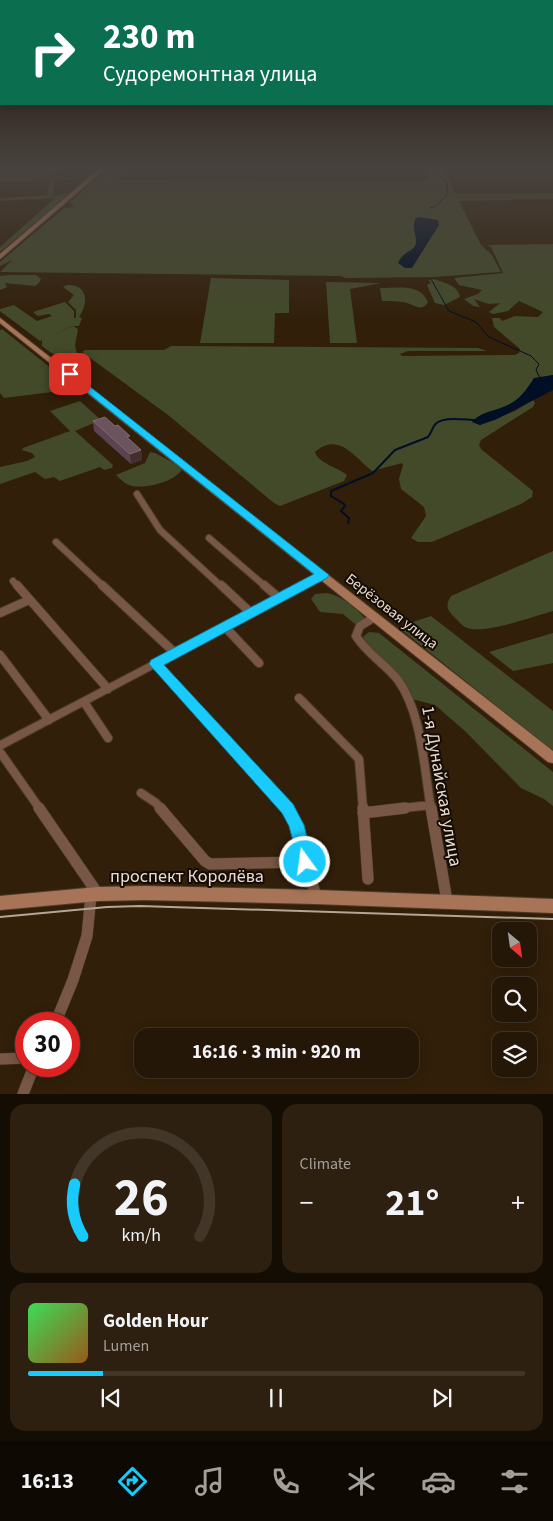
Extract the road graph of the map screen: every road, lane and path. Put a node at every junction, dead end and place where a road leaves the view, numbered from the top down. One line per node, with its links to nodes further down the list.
1 (44, 219): 2 (main road)
2 (0, 256)
3 (0, 320): 7 (main road, Берёзовая улица)
4 (137, 494): 12 (street)
5 (209, 538): 9 (street)
6 (56, 542): 15 (street)
7 (323, 575): 9 (street); 13 (main road, Берёзовая улица)
8 (13, 580): 10 (street)
9 (279, 598): 12 (street)
10 (30, 600): 11 (street); 19 (street)
11 (0, 613)
12 (251, 613): 14 (street)
13 (375, 617): 26 (main road, Берёзовая улица); 28 (street, 1-я Дунайская улица)
14 (225, 627): 15 (street); 17 (street)
15 (175, 653): 18 (street)
16 (0, 655): 22 (street)
17 (259, 663)
18 (156, 664): 19 (street); 30 (street)
19 (108, 689): 21 (street)
20 (299, 698): 29 (street)
21 (84, 702): 22 (street); 23 (street)
22 (49, 720): 24 (street)
23 (108, 738)
24 (0, 746)
25 (0, 752): 32 (street)
26 (553, 758)
27 (141, 794): 30 (street)
28 (431, 805): 29 (street); 34 (street, 1-я Дунайская улица)
29 (363, 812): 31 (street)
30 (305, 862): 33 (street)
31 (368, 879)
32 (94, 895): 33 (main road, проспект Королёва); 35 (main road, проспект Королёва); 37 (street)
33 (316, 896): 34 (main road, проспект Королёва)
34 (447, 901): 36 (main road, проспект Королёва)
35 (0, 903)
36 (553, 906)
37 (60, 1012)
38 (15, 1058): 39 (street)
39 (0, 1059)
40 (30, 1077): 41 (street)
41 (23, 1094)

